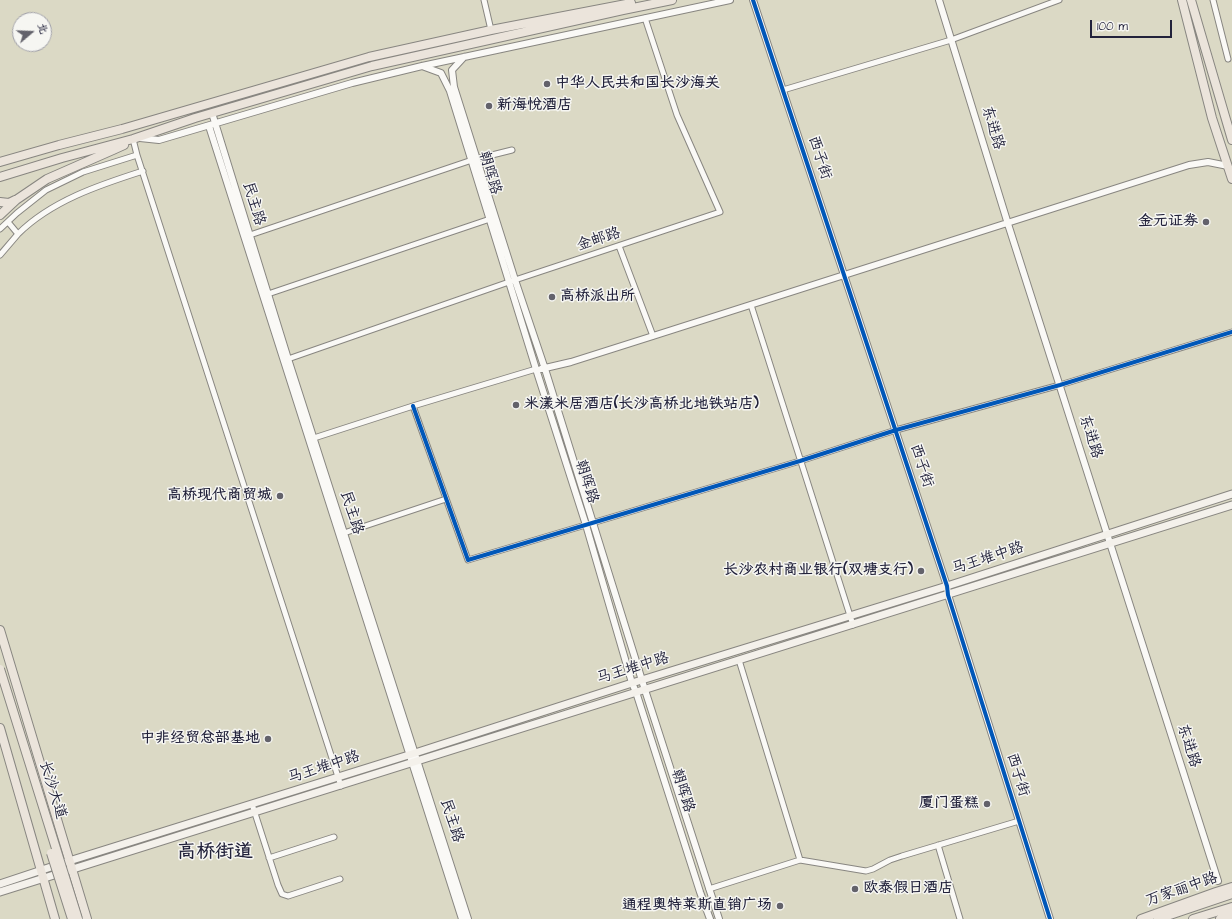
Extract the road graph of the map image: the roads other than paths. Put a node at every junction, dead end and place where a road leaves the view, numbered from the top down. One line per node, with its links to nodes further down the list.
1 (484, 0): 12 (street)
2 (646, 0): 12 (main road)
3 (672, 0): 18 (main road)
4 (730, 0): 11 (street)
5 (753, 0): 17 (street, 西子街)
6 (939, 0): 13 (street, 东进路)
7 (1059, 0): 13 (street)
8 (1182, 0): 28 (main road)
9 (1191, 0): 21 (main road)
10 (1214, 0): 15 (street)
11 (645, 18): 14 (street); 42 (street, 金邮路)
12 (491, 30): 25 (main road)
13 (950, 40): 17 (street); 38 (street, 东进路)
14 (464, 57): 16 (street); 26 (street, 朝晖路)
15 (1228, 59)
16 (422, 66): 19 (street); 26 (street, 朝晖路)
17 (783, 90): 44 (street, 西子街)
18 (212, 113): 19 (street, 民主路); 20 (main road)
19 (212, 125): 20 (street); 41 (street, 民主路); 80 (street, 民主路)
20 (135, 139): 22 (main road); 24 (street)
21 (1232, 140)
22 (113, 147): 31 (main road); 33 (main road)
23 (512, 150): 26 (street)
24 (137, 154): 30 (street); 37 (street)
25 (13, 159): 27 (main road); 29 (main road)
26 (475, 160): 36 (street, 朝晖路); 41 (street); 45 (street, 朝晖路)
27 (0, 162)
28 (1228, 166): 32 (main road); 38 (street)
29 (0, 167)
30 (143, 171): 40 (street); 82 (street)
31 (0, 177)
32 (1232, 179)
33 (16, 200): 34 (main road); 35 (main road)
34 (0, 202)
35 (0, 215)
36 (490, 219): 46 (street, 朝晖路); 47 (street)
37 (8, 222): 39 (street); 40 (street)
38 (1008, 224): 44 (street); 54 (street, 东进路)
39 (0, 229)
40 (18, 234): 43 (street)
41 (250, 235): 47 (street, 民主路)
42 (619, 246): 45 (street, 金邮路); 50 (street)
43 (0, 255)
44 (845, 276): 48 (street); 56 (street, 西子街)
45 (516, 280): 46 (street, 金邮路); 52 (street, 朝晖路)
46 (509, 282): 51 (street, 金邮路); 53 (street, 朝晖路)
47 (268, 294): 51 (street, 民主路)
48 (751, 305): 50 (street); 58 (street)
49 (1232, 332): 54 (street)
50 (653, 336): 52 (street)
51 (288, 359): 57 (street, 民主路)
52 (545, 368): 53 (street); 62 (street, 朝晖路)
53 (536, 369): 55 (street); 63 (street, 朝晖路)
54 (1060, 385): 56 (street); 65 (street, 东进路)
55 (413, 406): 57 (street); 60 (street)
56 (896, 430): 58 (street); 67 (street, 西子街)
57 (314, 438): 64 (street, 民主路)
58 (800, 461): 62 (street); 69 (street)
59 (1232, 494): 65 (main road, 马王堆中路)
60 (446, 499): 63 (street); 64 (street)
61 (1232, 505): 66 (main road, 马王堆中路)
62 (593, 523): 63 (street); 74 (street, 朝晖路)
63 (586, 525): 75 (street, 朝晖路)
64 (344, 533): 80 (street, 民主路)
65 (1107, 535): 66 (street, 东进路); 67 (main road, 马王堆中路)
66 (1110, 544): 68 (main road, 马王堆中路); 95 (street, 东进路)
67 (947, 586): 68 (street, 西子街); 69 (main road, 马王堆中路)
68 (948, 595): 70 (main road, 马王堆中路); 86 (street, 西子街)
69 (850, 616): 70 (street); 74 (main road, 马王堆中路)
70 (853, 625): 72 (main road, 马王堆中路)
71 (0, 630): 91 (main road)
72 (739, 660): 77 (main road, 马王堆中路); 90 (street)
73 (0, 669): 105 (main road, 长沙大道, bridge)
74 (642, 680): 75 (main road, 马王堆中路); 77 (street, 朝晖路)
75 (632, 683): 78 (street, 朝晖路); 80 (main road, 马王堆中路)
76 (0, 688): 104 (main road, 长沙大道, bridge)
77 (645, 690): 78 (main road, 马王堆中路); 98 (street, 朝晖路)
78 (636, 692): 81 (main road, 马王堆中路); 109 (street, 朝晖路)
79 (0, 728): 93 (main road)
80 (412, 754): 81 (street, 民主路); 82 (main road, 马王堆中路)
81 (415, 762): 83 (main road, 马王堆中路); 107 (street, 民主路); 108 (street, 民主路)
82 (338, 777): 83 (street); 84 (main road, 马王堆中路)
83 (341, 786): 85 (main road, 马王堆中路)
84 (252, 804): 85 (street); 91 (main road, 马王堆中路)
85 (254, 813): 89 (street); 92 (main road, 马王堆中路)
86 (1019, 821): 88 (street); 112 (street, 西子街)
87 (334, 837): 89 (street)
88 (938, 845): 90 (street); 111 (street)
89 (269, 858): 94 (street)
90 (800, 860): 98 (street)
91 (69, 861): 92 (main road); 93 (main road, 马王堆中路)
92 (72, 869): 93 (main road, 马王堆中路); 106 (main road)
93 (42, 874): 96 (main road); 99 (main road); 103 (main road)
94 (340, 879)
95 (1218, 881)
96 (0, 884)
97 (1232, 887): 113 (main road, 万家丽中路)
98 (710, 888): 110 (street, 朝晖路)
99 (0, 892)
100 (1232, 894): 114 (main road)
101 (1232, 907): 115 (main road)
102 (1232, 915): 116 (main road)
103 (55, 919)
104 (72, 919)
105 (78, 919)
106 (87, 919)
107 (462, 919)
108 (468, 919)
109 (710, 919)
110 (719, 919)
111 (960, 919)
112 (1050, 919)
113 (1140, 919)
114 (1158, 919)
115 (1193, 919)
116 (1220, 919)

